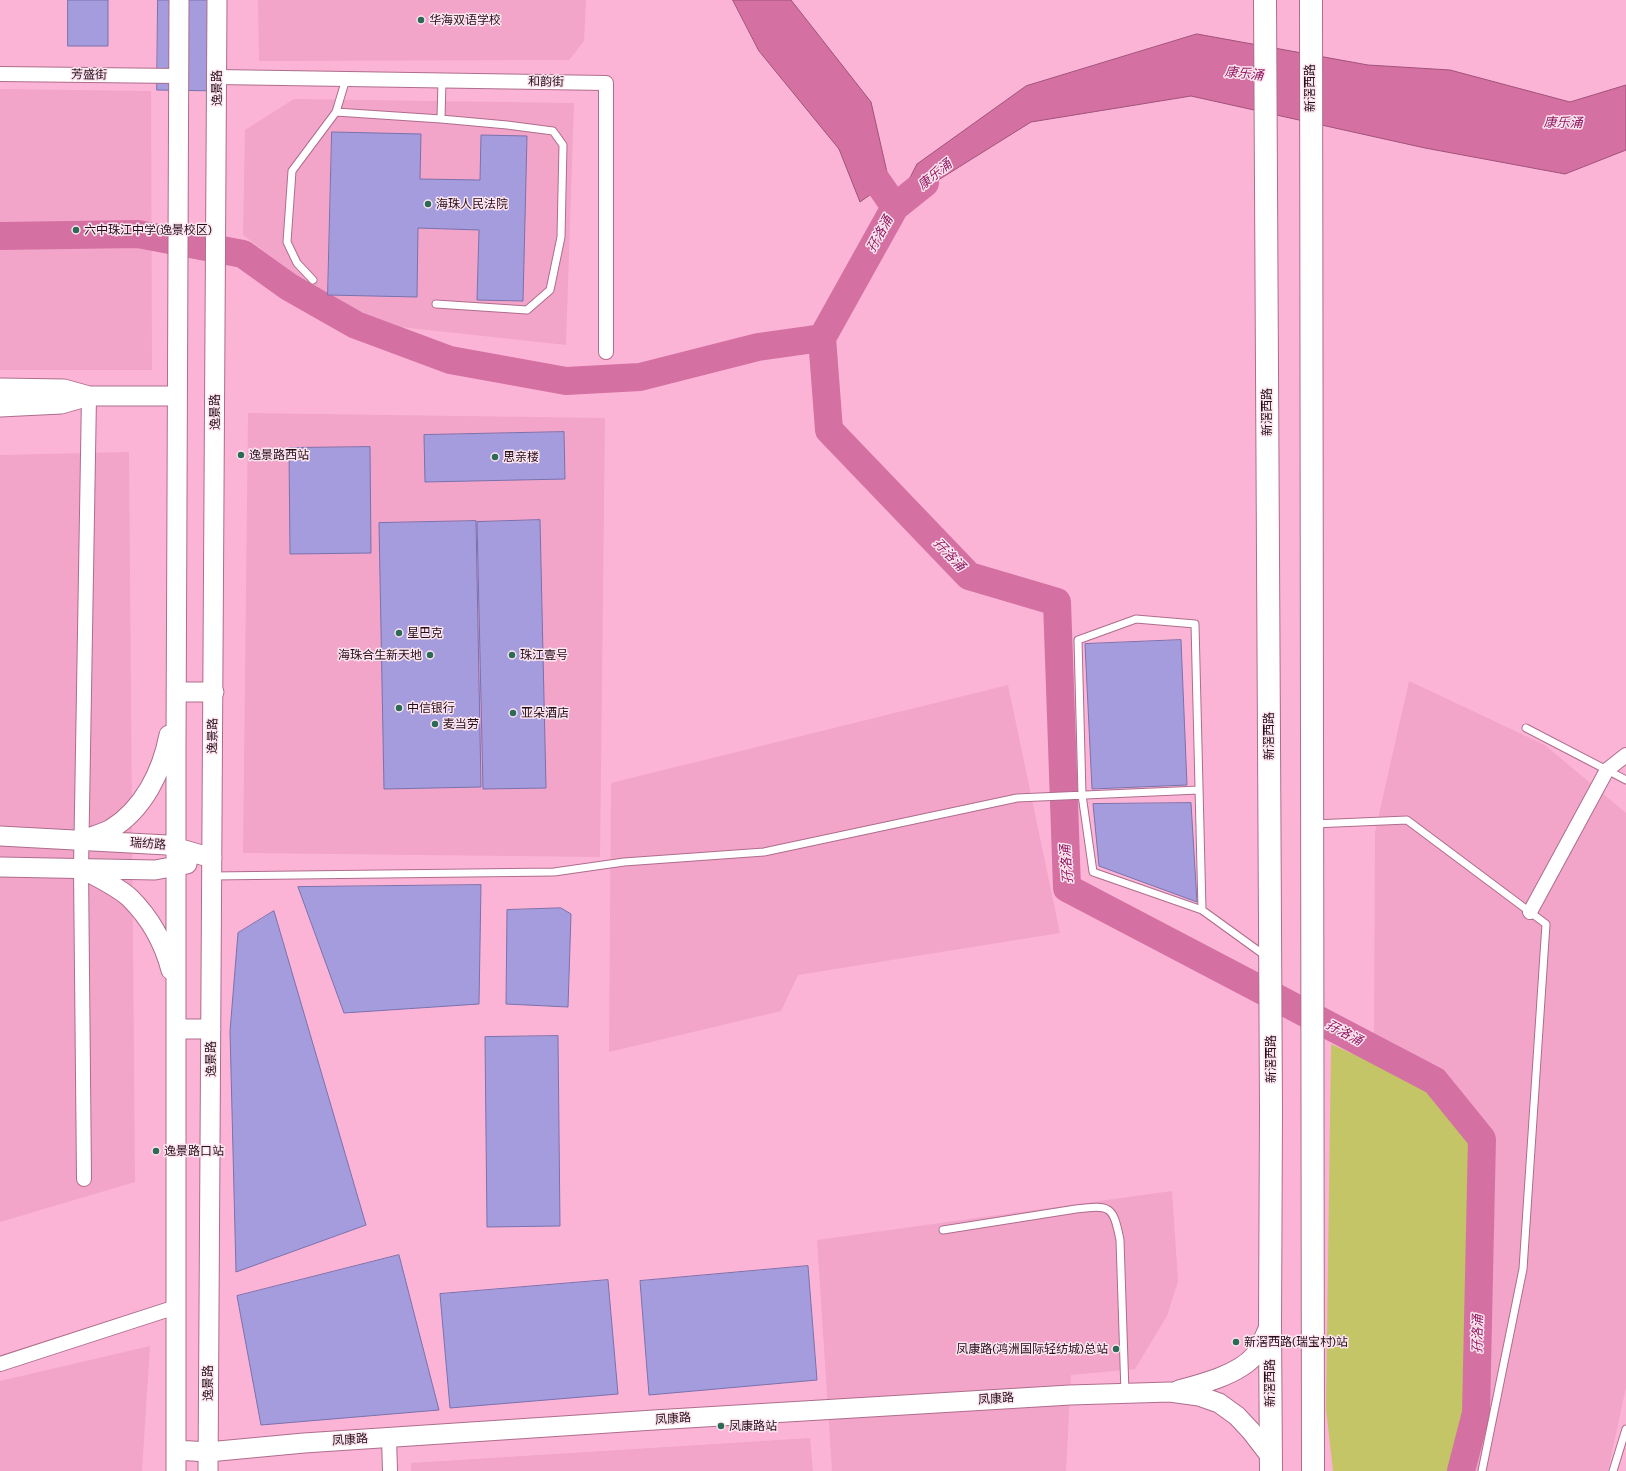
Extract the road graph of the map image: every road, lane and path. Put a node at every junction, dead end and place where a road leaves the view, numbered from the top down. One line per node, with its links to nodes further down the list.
1 (179, 0): 6 (main road)
2 (217, 0): 7 (main road, 逸景路)
3 (1265, 6): 37 (highway, 新滘西路)
4 (1311, 7): 27 (highway, 新滘西路)
5 (0, 74): 6 (street, 芳盛街)
6 (178, 76): 17 (main road)
7 (217, 77): 8 (street, 和韵街); 20 (main road, 逸景路)
8 (346, 79): 9 (street, 和韵街); 10 (lane)
9 (442, 80): 11 (lane); 14 (street, 和韵街)
10 (336, 112): 11 (lane); 12 (lane)
11 (441, 118): 13 (lane)
12 (313, 280)
13 (436, 304)
14 (606, 352)
15 (0, 388): 16 (main road)
16 (89, 396): 17 (main road); 18 (main road); 29 (street)
17 (177, 396): 19 (main road)
18 (0, 407)
19 (176, 692): 20 (main road); 29 (main road); 30 (main road)
20 (214, 692): 33 (main road, 逸景路)
21 (1526, 728): 23 (lane)
22 (1626, 755): 23 (street)
23 (1607, 770): 24 (lane); 36 (street)
24 (1626, 780)
25 (1199, 790): 26 (lane); 26 (lane); 35 (lane)
26 (1082, 795): 33 (lane); 35 (lane)
27 (1311, 824): 36 (lane); 56 (highway, 新滘西路)
28 (0, 836): 29 (main road, 瑞纺路)
29 (82, 840): 30 (main road, 瑞纺路); 34 (street)
30 (176, 847): 32 (main road); 33 (main road, 瑞纺路)
31 (0, 867): 34 (main road)
32 (176, 867): 33 (main road); 34 (main road); 38 (main road)
33 (212, 867): 40 (main road, 逸景路)
34 (81, 868): 38 (main road); 41 (street)
35 (1202, 910): 37 (lane)
36 (1530, 912): 57 (lane)
37 (1270, 959): 44 (highway, 新滘西路)
38 (176, 984): 39 (main road)
39 (176, 1029): 40 (main road); 43 (main road)
40 (211, 1029): 51 (main road, 逸景路)
41 (84, 1179)
42 (943, 1230): 47 (lane)
43 (176, 1307): 45 (street); 50 (main road)
44 (1270, 1325): 46 (main road); 52 (highway, 新滘西路)
45 (0, 1364)
46 (1170, 1392): 47 (main road, 凤康路); 52 (main road)
47 (1125, 1393): 49 (main road, 凤康路)
48 (1626, 1428): 58 (lane)
49 (389, 1437): 51 (main road, 凤康路); 55 (street)
50 (176, 1450): 51 (main road, 凤康路); 53 (main road)
51 (208, 1452): 54 (main road, 逸景路)
52 (1270, 1466)
53 (176, 1471)
54 (208, 1471)
55 (390, 1471)
56 (1313, 1471)
57 (1482, 1471)
58 (1612, 1471)

